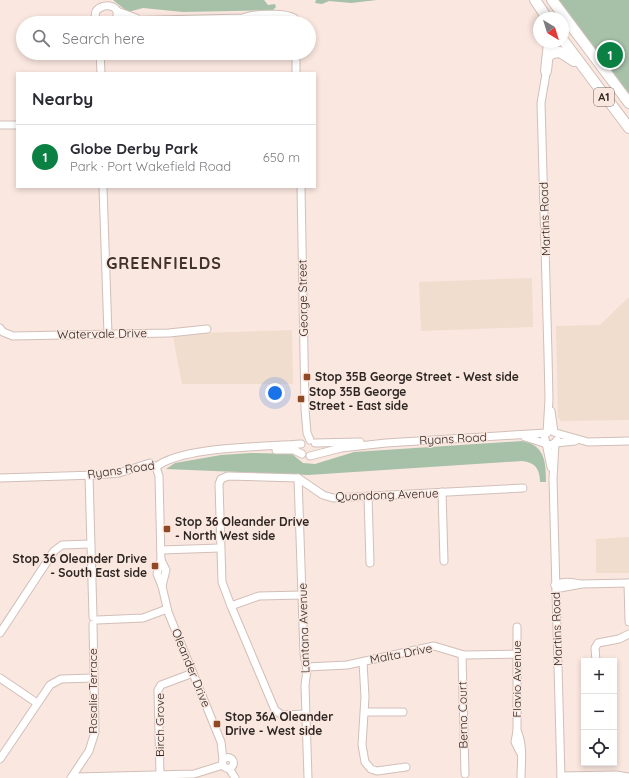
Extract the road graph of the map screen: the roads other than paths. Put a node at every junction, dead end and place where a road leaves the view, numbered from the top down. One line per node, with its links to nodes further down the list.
1 (552, 0): 22 (highway, A1)
2 (100, 2): 3 (street); 7 (street)
3 (108, 2): 5 (street)
4 (540, 3): 6 (highway)
5 (117, 11): 8 (street); 9 (street)
6 (551, 12)
7 (96, 16)
8 (116, 16)
9 (129, 16)
10 (247, 16): 11 (street)
11 (289, 16)
12 (548, 48): 19 (highway)
13 (554, 48): 15 (street, Martins Road)
14 (569, 48): 18 (highway, A1)
15 (552, 53): 18 (highway); 19 (street, Martins Road)
16 (100, 60): 20 (street)
17 (296, 60): 21 (street)
18 (581, 66): 27 (highway, A1)
19 (546, 71): 33 (street, Martins Road)
20 (101, 72)
21 (296, 72)
22 (609, 77): 23 (highway); 24 (highway, A1)
23 (629, 97)
24 (629, 103)
25 (0, 125): 26 (street)
26 (16, 125)
27 (629, 128)
28 (103, 188): 32 (street)
29 (301, 188): 34 (street, George Street)
30 (0, 328): 32 (street, Watervale Drive)
31 (207, 329): 32 (street, Watervale Drive)
32 (108, 334)
33 (549, 399): 35 (street, Martins Road); 36 (street, Martins Road)
34 (305, 409): 39 (street, George Street); 41 (street, George Street)
35 (546, 433): 36 (street); 37 (street, Ryans Road); 43 (street)
36 (555, 433): 38 (street); 44 (street)
37 (520, 436): 42 (street, Ryans Road); 43 (street, Ryans Road)
38 (580, 440): 40 (street); 44 (street)
39 (312, 441): 41 (street); 42 (street, Ryans Road); 47 (street)
40 (629, 441)
41 (301, 443): 45 (street, Ryans Road); 46 (street)
42 (386, 443): 47 (street, Ryans Road)
43 (546, 443): 44 (street); 52 (street, Martins Road)
44 (555, 443): 52 (street, Martins Road)
45 (240, 449): 46 (street, Ryans Road); 48 (street, Ryans Road)
46 (302, 454): 47 (street)
47 (310, 456)
48 (156, 467): 49 (street, Ryans Road); 58 (street, Oleander Drive)
49 (89, 475): 50 (street, Ryans Road); 56 (street, Rosalie Terrace)
50 (0, 478)
51 (298, 478): 55 (street, Quondong Avenue); 57 (street); 63 (street, Lantana Avenue)
52 (553, 479): 62 (street, Martins Road)
53 (523, 488): 54 (street, Quondong Avenue)
54 (442, 492): 55 (street, Quondong Avenue); 59 (street)
55 (368, 496): 60 (street)
56 (90, 544): 66 (street, Rosalie Terrace); 69 (street)
57 (220, 548): 58 (street); 64 (street)
58 (161, 550): 65 (street, Oleander Drive)
59 (444, 561)
60 (370, 563)
61 (628, 583): 62 (street); 67 (street)
62 (556, 585): 89 (street, Martins Road)
63 (302, 596): 64 (street); 75 (street, Lantana Avenue)
64 (230, 606): 82 (street)
65 (167, 609): 66 (street); 76 (street, Oleander Drive)
66 (94, 621): 78 (street, Rosalie Terrace)
67 (629, 622)
68 (517, 627): 71 (street, Flavio Avenue)
69 (0, 633)
70 (629, 634): 73 (street)
71 (517, 654): 72 (street, Malta Drive); 93 (street, Flavio Avenue)
72 (462, 655): 74 (street, Malta Drive); 86 (street, Berno Court)
73 (596, 658)
74 (363, 662): 75 (street, Malta Drive); 80 (street)
75 (307, 667): 82 (street, Lantana Avenue)
76 (193, 673): 84 (street, Oleander Drive); 87 (street, Birch Grove)
77 (0, 678): 79 (street)
78 (94, 678): 79 (street); 88 (street, Rosalie Terrace)
79 (37, 703): 83 (street)
80 (365, 712): 81 (street); 85 (street)
81 (403, 712)
82 (306, 714): 92 (street, Lantana Avenue)
83 (0, 759)
84 (226, 763): 87 (street); 91 (street)
85 (406, 768)
86 (465, 774)
87 (160, 775): 88 (street)
88 (72, 777)
89 (561, 777): 90 (street)
90 (629, 777)
91 (235, 778)
92 (308, 778)
93 (521, 778)

